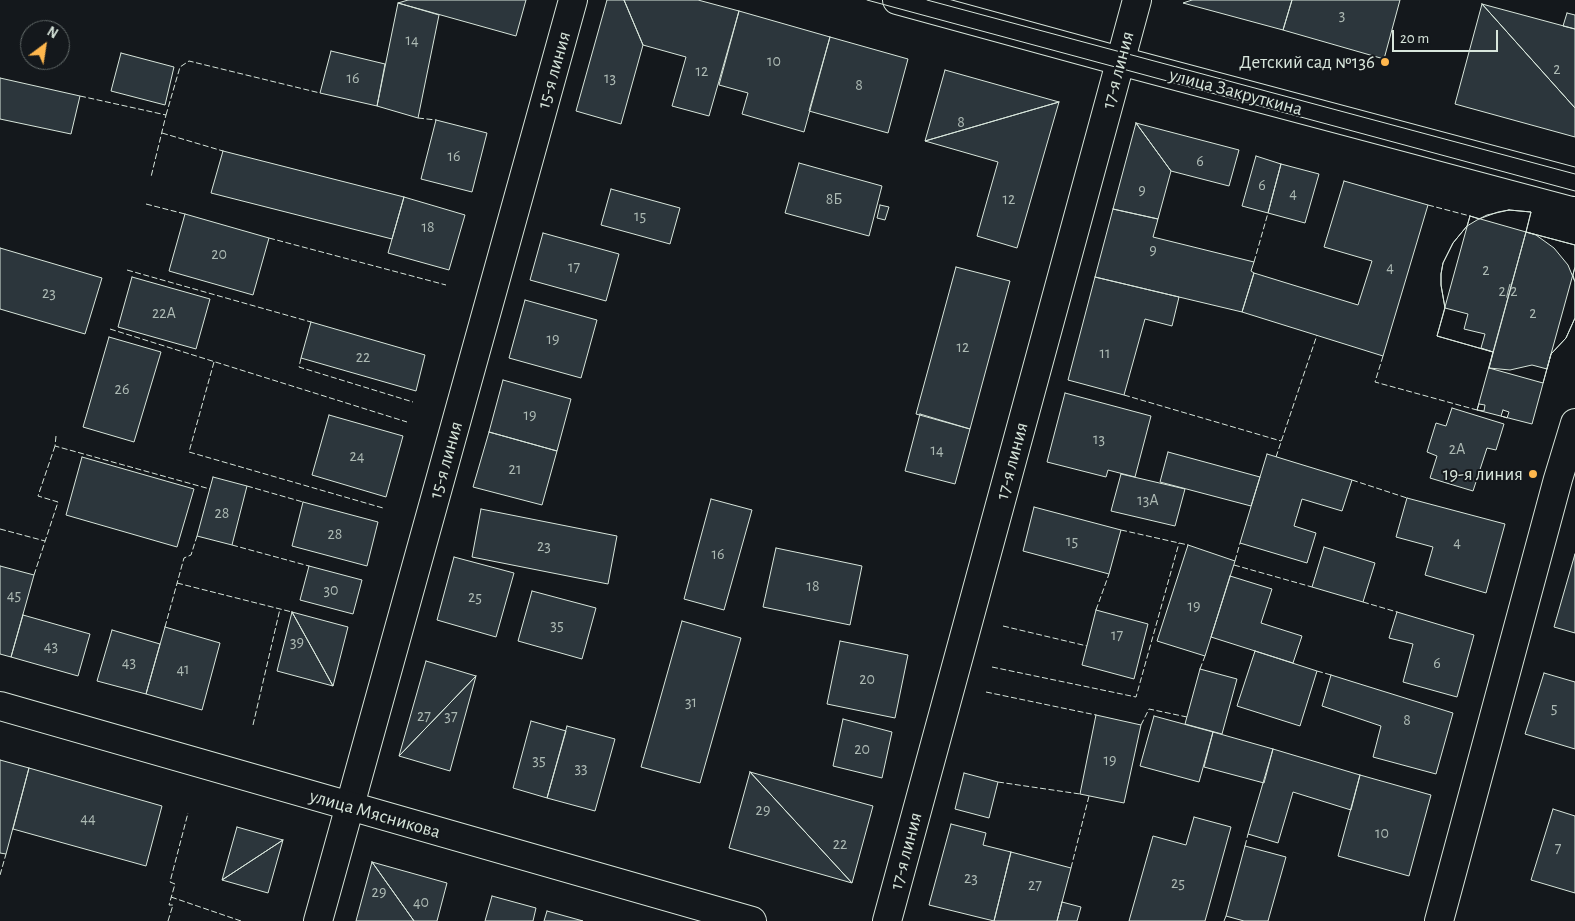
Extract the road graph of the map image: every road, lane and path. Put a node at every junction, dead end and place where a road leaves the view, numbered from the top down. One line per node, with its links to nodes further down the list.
1 (573, 0): 8 (street, 15-я линия)
2 (897, 0): 4 (street, улица Закруткина)
3 (1137, 0): 4 (street, 17-я линия)
4 (1120, 61): 5 (street, улица Закруткина); 11 (street, 17-я линия)
5 (1575, 182)
6 (1575, 423): 12 (street)
7 (0, 706): 8 (street, улица Мясникова)
8 (349, 807): 9 (street, 15-я линия); 10 (street, улица Мясникова)
9 (318, 921)
10 (752, 921)
11 (887, 921)
12 (1439, 921)

